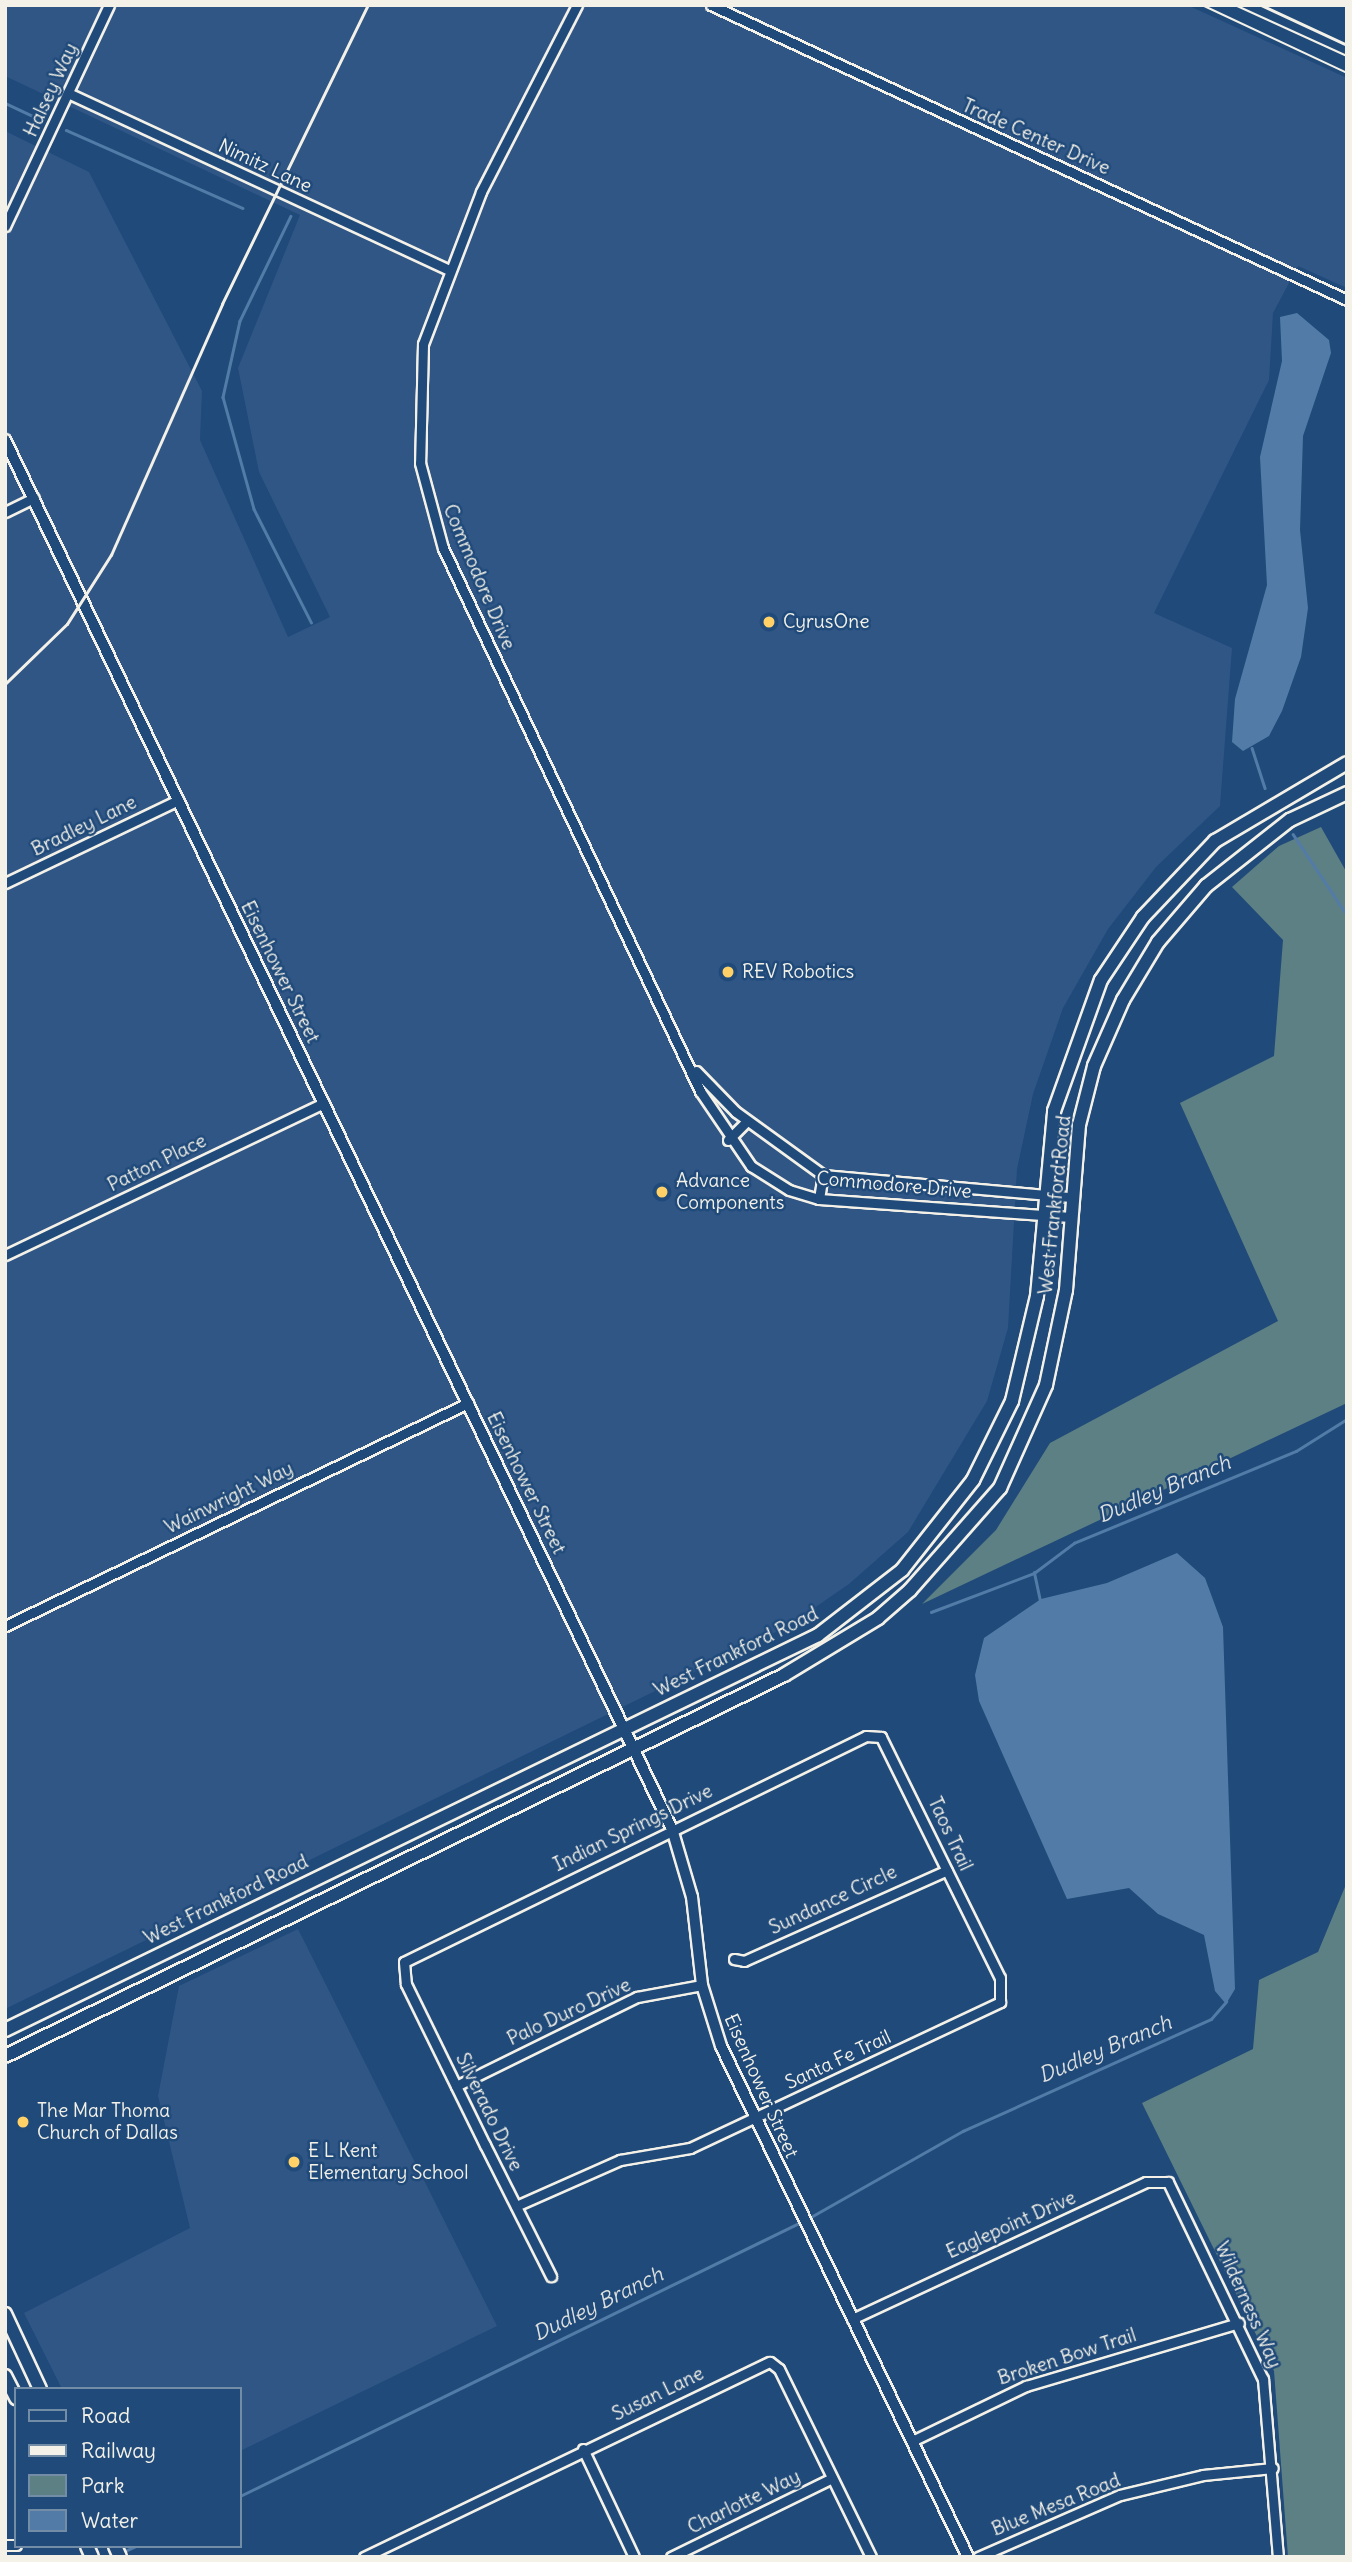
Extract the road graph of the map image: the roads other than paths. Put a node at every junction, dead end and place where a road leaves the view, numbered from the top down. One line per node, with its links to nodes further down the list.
1 (109, 5): 4 (street, Halsey Way)
2 (577, 5): 6 (street, Commodore Drive)
3 (710, 5): 7 (street, Trade Center Drive)
4 (68, 93): 5 (street, Halsey Way); 6 (street, Nimitz Lane)
5 (5, 226)
6 (448, 269): 15 (street, Commodore Drive)
7 (1347, 300)
8 (5, 440): 9 (street, Eisenhower Street)
9 (34, 498): 10 (street); 13 (street, Eisenhower Street)
10 (5, 512)
11 (1347, 763): 20 (main road, West Frankford Road)
12 (1347, 793): 21 (main road, West Frankford Road)
13 (178, 800): 14 (street, Bradley Lane); 16 (street, Eisenhower Street)
14 (5, 883)
15 (695, 1070): 17 (street, Commodore Drive); 18 (street, Commodore Drive)
16 (324, 1103): 25 (street, Patton Place); 26 (street, Eisenhower Street)
17 (747, 1121): 18 (street); 19 (street, Commodore Drive)
18 (728, 1140): 22 (street, Commodore Drive)
19 (823, 1175): 20 (street, Commodore Drive); 22 (street)
20 (1044, 1196): 21 (street, Commodore Drive); 23 (main road, West Frankford Road)
21 (1071, 1197): 24 (main road, West Frankford Road)
22 (819, 1199): 23 (street, Commodore Drive)
23 (1043, 1215): 24 (street, Commodore Drive); 28 (main road, West Frankford Road)
24 (1070, 1217): 30 (main road, West Frankford Road)
25 (5, 1255)
26 (468, 1403): 27 (street, Wainwright Way); 28 (street, Eisenhower Street)
27 (5, 1626)
28 (624, 1729): 30 (street, Eisenhower Street); 37 (main road, West Frankford Road)
29 (881, 1737): 31 (street, Indian Springs Drive); 32 (street, Taos Trail)
30 (634, 1750): 31 (street, Eisenhower Street); 38 (main road, West Frankford Road)
31 (672, 1829): 35 (street, Indian Springs Drive); 36 (street, Eisenhower Street)
32 (947, 1870): 33 (street, Taos Trail); 34 (street, Sundance Circle)
33 (985, 1947): 40 (street, Santa Fe Trail)
34 (734, 1959)
35 (404, 1962): 39 (street, Silverado Drive)
36 (702, 1985): 39 (street, Palo Duro Drive); 40 (street, Eisenhower Street)
37 (5, 2030)
38 (5, 2056)
39 (456, 2086): 42 (street, Silverado Drive)
40 (756, 2120): 42 (street, Santa Fe Trail); 45 (street, Eisenhower Street)
41 (1179, 2199): 45 (street, Eaglepoint Drive); 46 (street, Wilderness Way)
42 (516, 2206): 43 (street, Silverado Drive)
43 (551, 2276)
44 (5, 2314): 48 (main road)
45 (852, 2319): 50 (street, Eisenhower Street)
46 (1239, 2323): 50 (street, Broken Bow Trail); 52 (street, Wilderness Way)
47 (5, 2376): 49 (main road)
48 (39, 2387)
49 (14, 2394)
50 (912, 2441): 58 (street, Eisenhower Street)
51 (583, 2449): 53 (street, Susan Lane); 54 (street, Susan Lane); 55 (street)
52 (1273, 2468): 59 (street, Blue Mesa Road); 60 (street, Wilderness Way)
53 (832, 2479): 56 (street, Charlotte Way); 57 (street, Susan Lane)
54 (364, 2557)
55 (634, 2557)
56 (671, 2557)
57 (871, 2557)
58 (968, 2557)
59 (978, 2557)
60 (1278, 2557)

